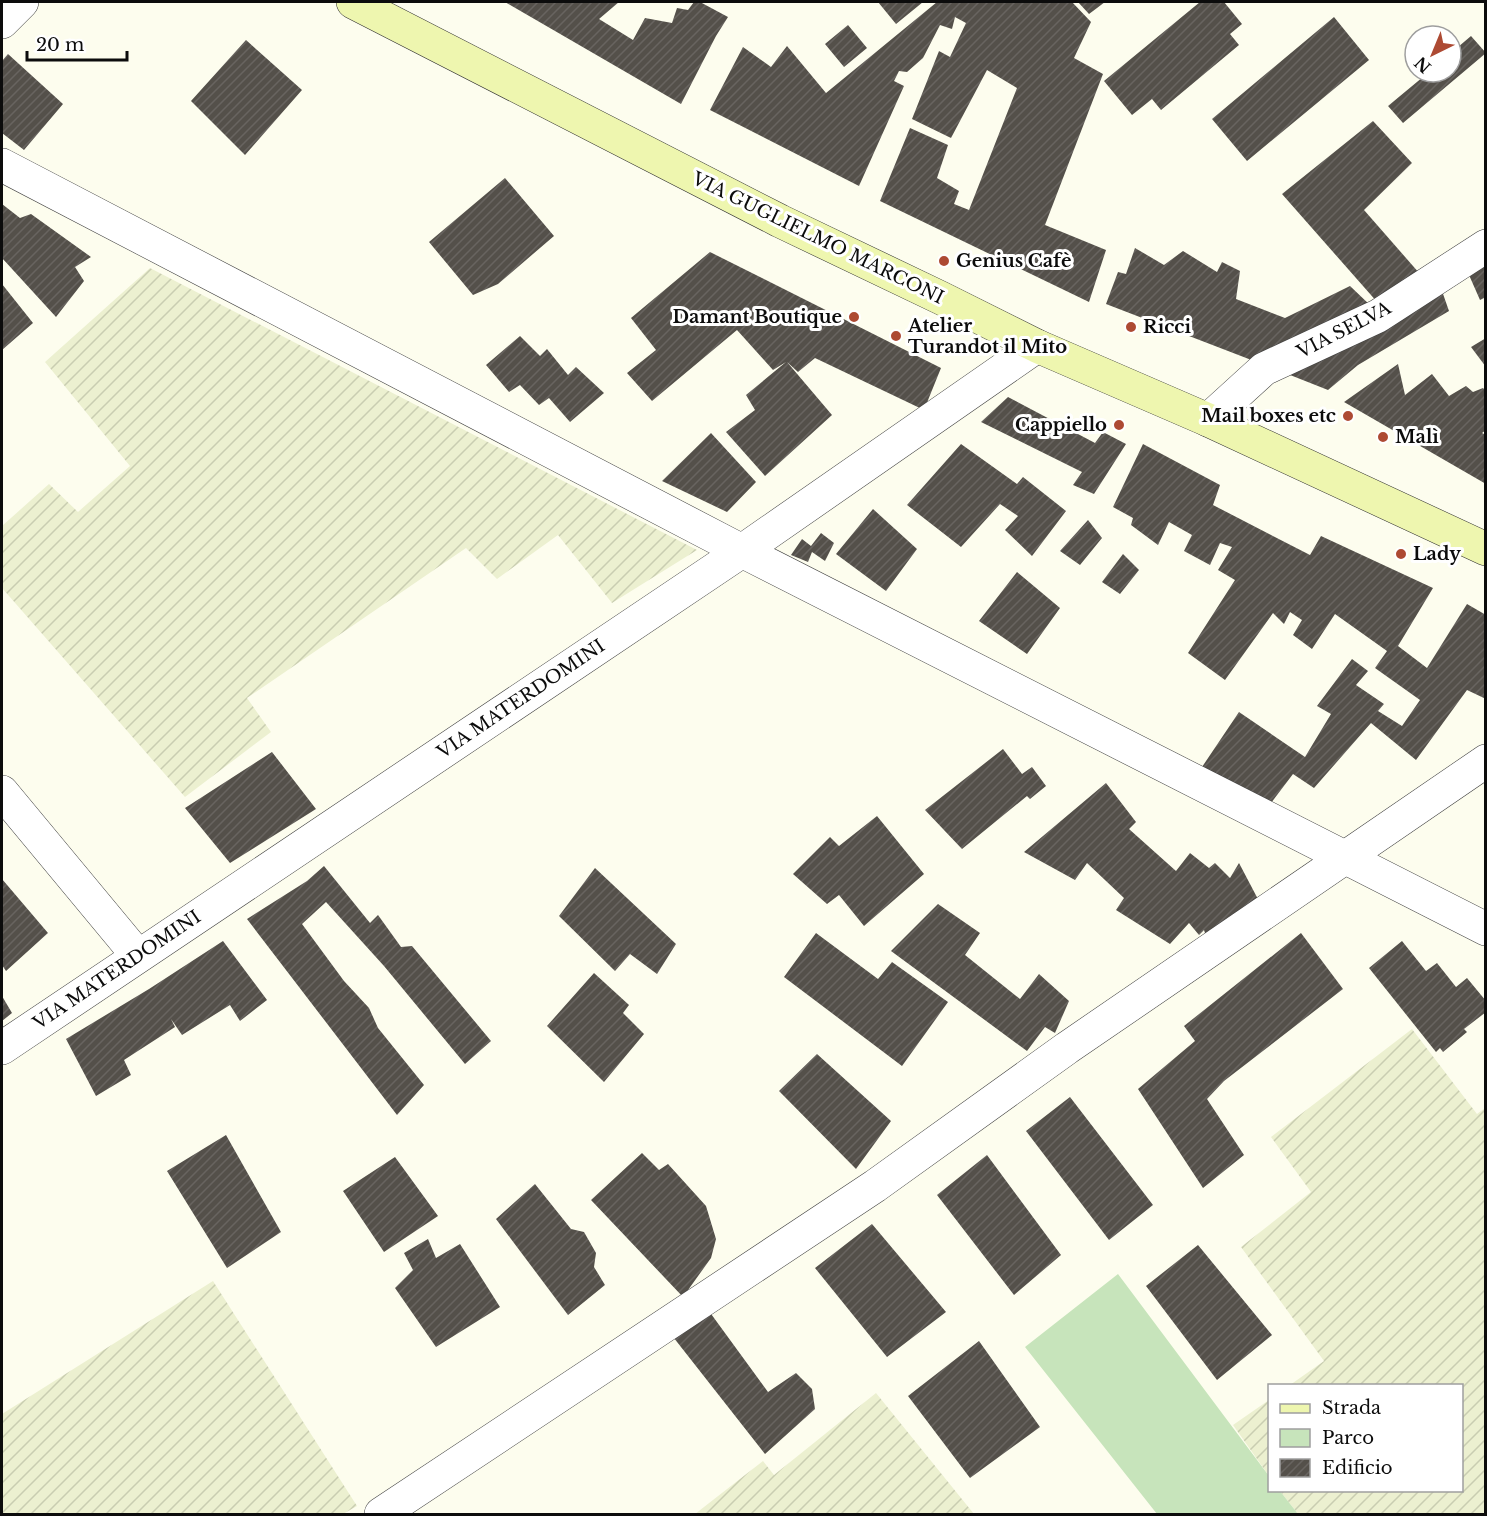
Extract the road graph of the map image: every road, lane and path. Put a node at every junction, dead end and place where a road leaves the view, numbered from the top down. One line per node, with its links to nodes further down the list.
1 (22, 2): 3 (street)
2 (353, 2): 6 (street, VIA GUGLIELMO MARCONI)
3 (2, 22)
4 (2, 165): 9 (street)
5 (1485, 246): 7 (street, VIA SELVA)
6 (1037, 346): 7 (street, VIA GUGLIELMO MARCONI); 9 (street, VIA MATERDOMINI)
7 (1208, 420): 8 (street, VIA GUGLIELMO MARCONI)
8 (1485, 549)
9 (742, 550): 12 (street); 14 (street, VIA MATERDOMINI)
10 (1485, 761): 12 (street)
11 (2, 792): 14 (street)
12 (1346, 858): 13 (street); 16 (street)
13 (1485, 929)
14 (138, 956): 15 (street, VIA MATERDOMINI)
15 (2, 1048)
16 (381, 1515)

